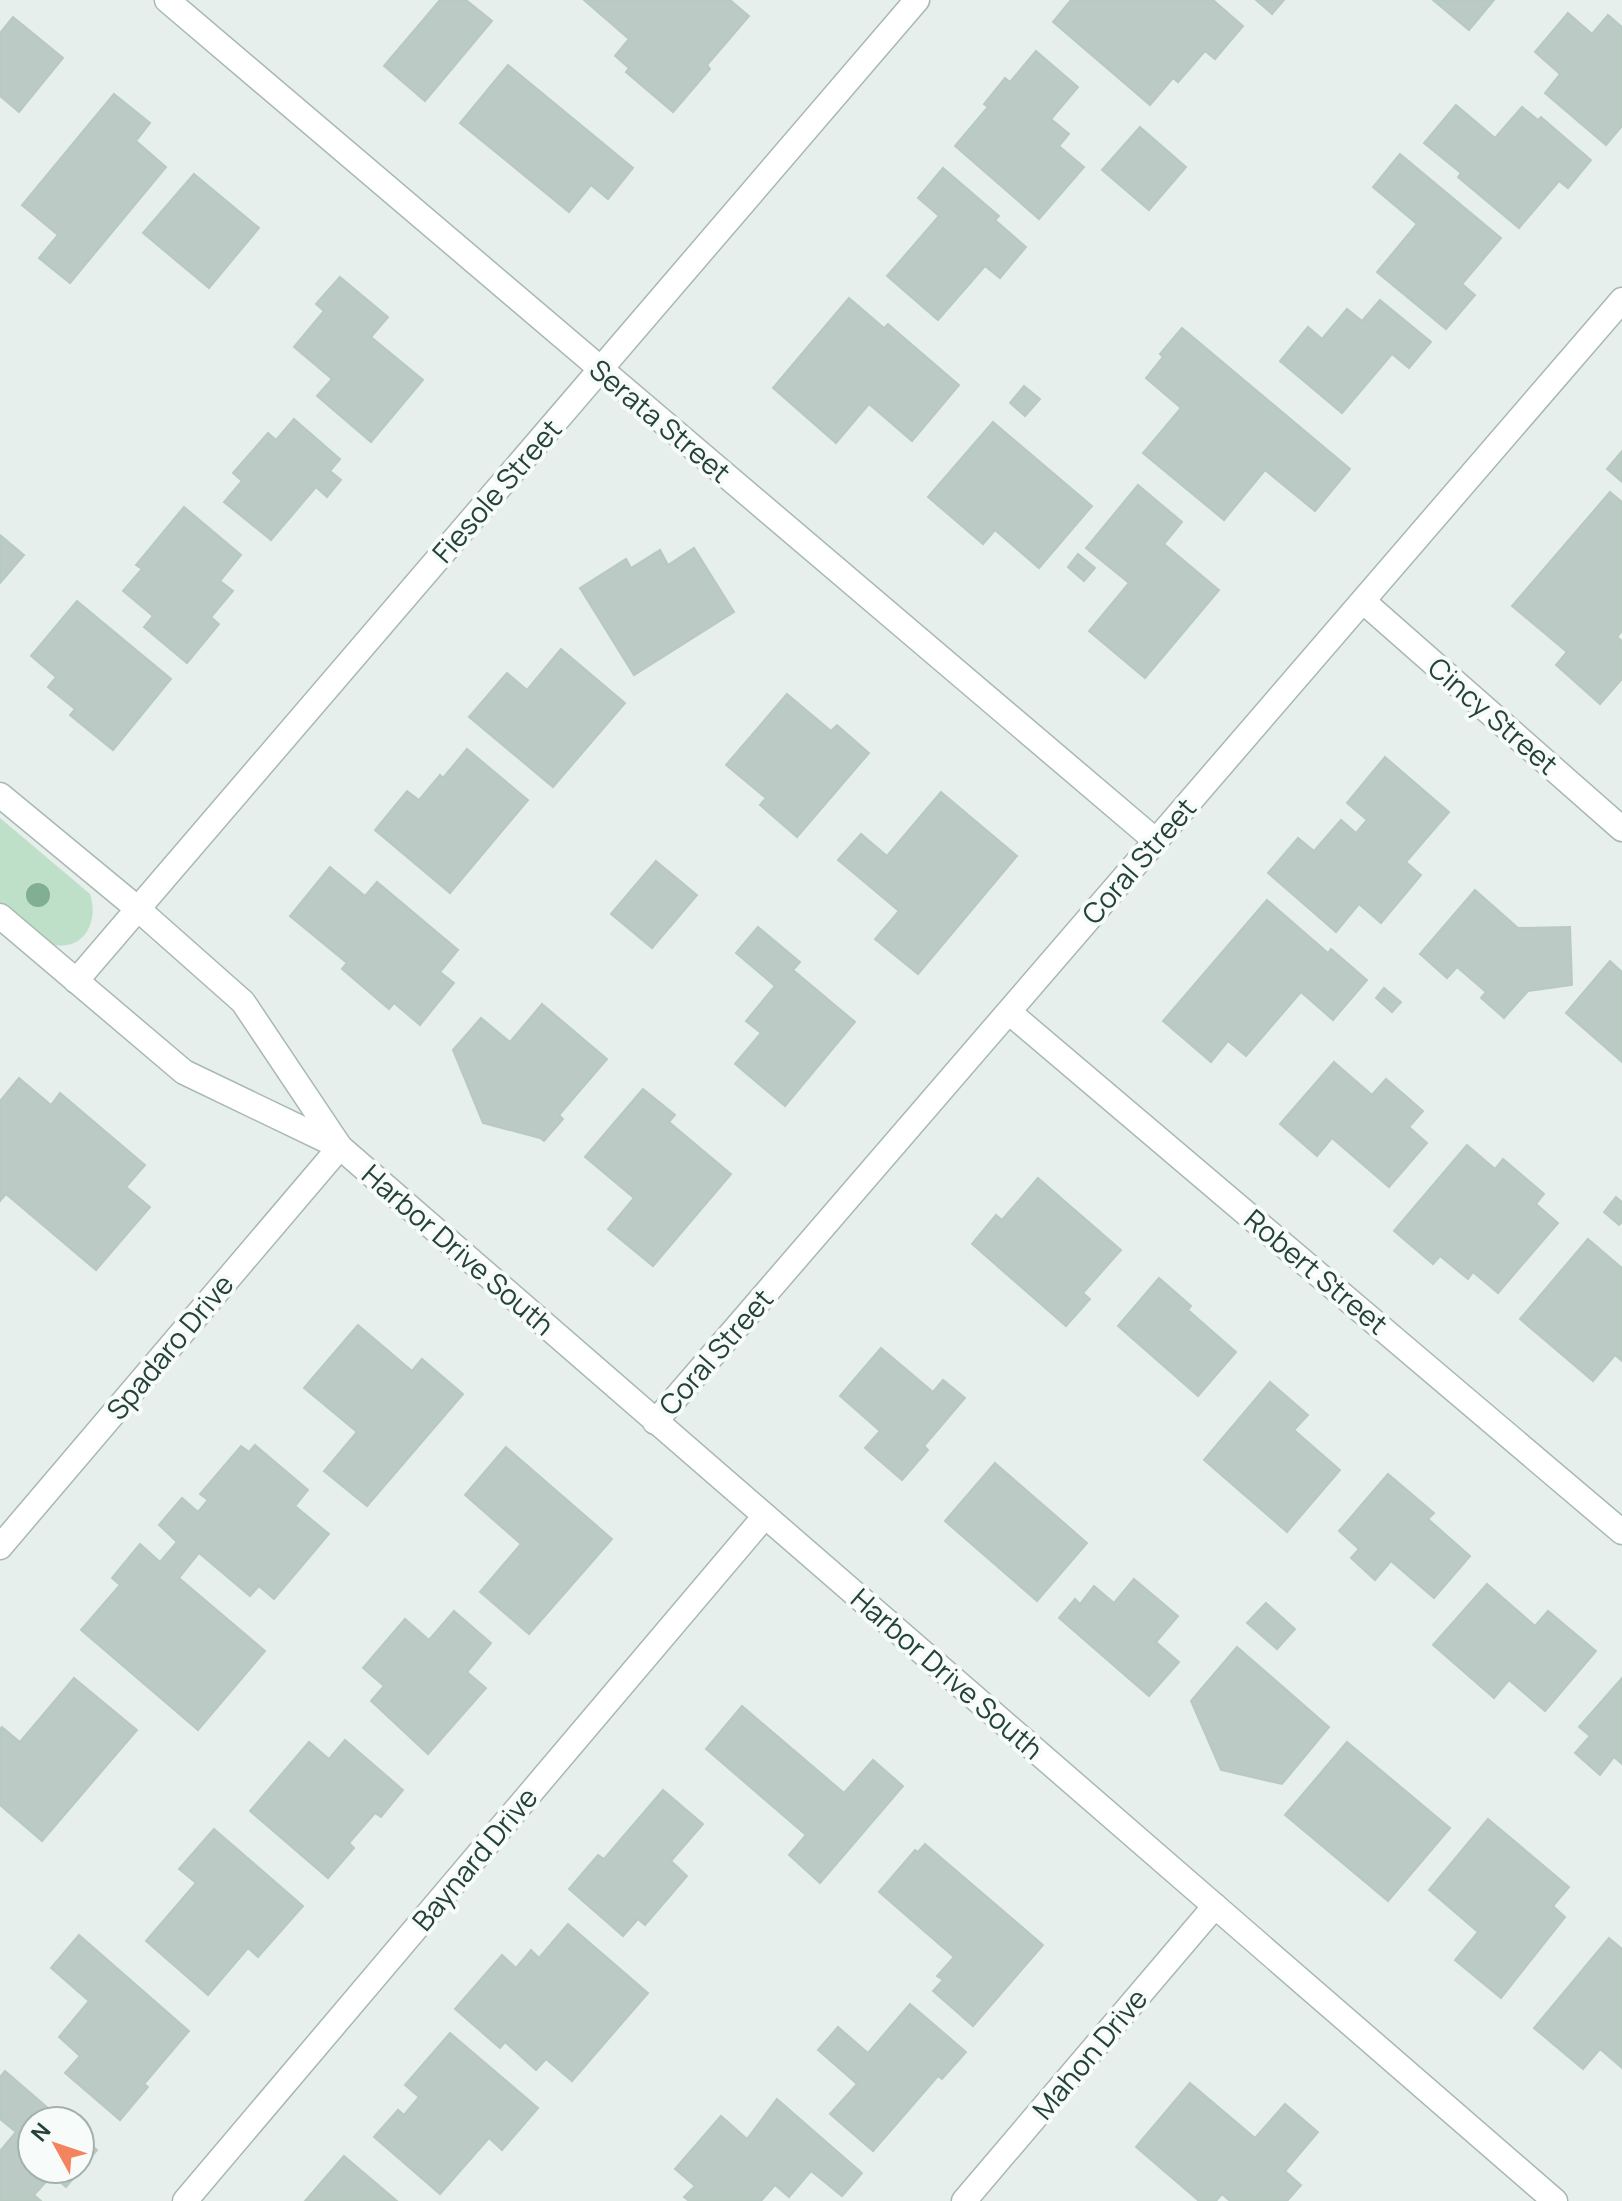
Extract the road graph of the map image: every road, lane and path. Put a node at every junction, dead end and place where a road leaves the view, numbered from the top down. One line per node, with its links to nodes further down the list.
1 (167, 0): 4 (street, Serata Street)
2 (917, 0): 4 (street, Fiesole Street)
3 (1622, 300): 5 (street, Coral Street)
4 (601, 371): 8 (street, Serata Street); 9 (street, Fiesole Street)
5 (1364, 602): 7 (street, Cincy Street); 8 (street, Coral Street)
6 (0, 795): 9 (street, Harbor Drive South)
7 (1622, 829)
8 (1156, 841): 12 (street, Coral Street)
9 (138, 909): 11 (street, Fiesole Street); 13 (street, Harbor Drive South)
10 (0, 916): 11 (street, Harbor Drive South)
11 (76, 981): 13 (street, Harbor Drive South)
12 (1010, 1013): 14 (street, Coral Street); 16 (street, Robert Street)
13 (340, 1147): 14 (street, Harbor Drive South); 17 (street, Spadaro Drive)
14 (655, 1422): 15 (street, Harbor Drive South)
15 (765, 1516): 18 (street, Harbor Drive South); 19 (street, Baynard Drive)
16 (1622, 1532)
17 (0, 1547)
18 (1215, 1906): 20 (street, Mahon Drive); 21 (street, Harbor Drive South)
19 (185, 2201)
20 (964, 2201)
21 (1555, 2201)

